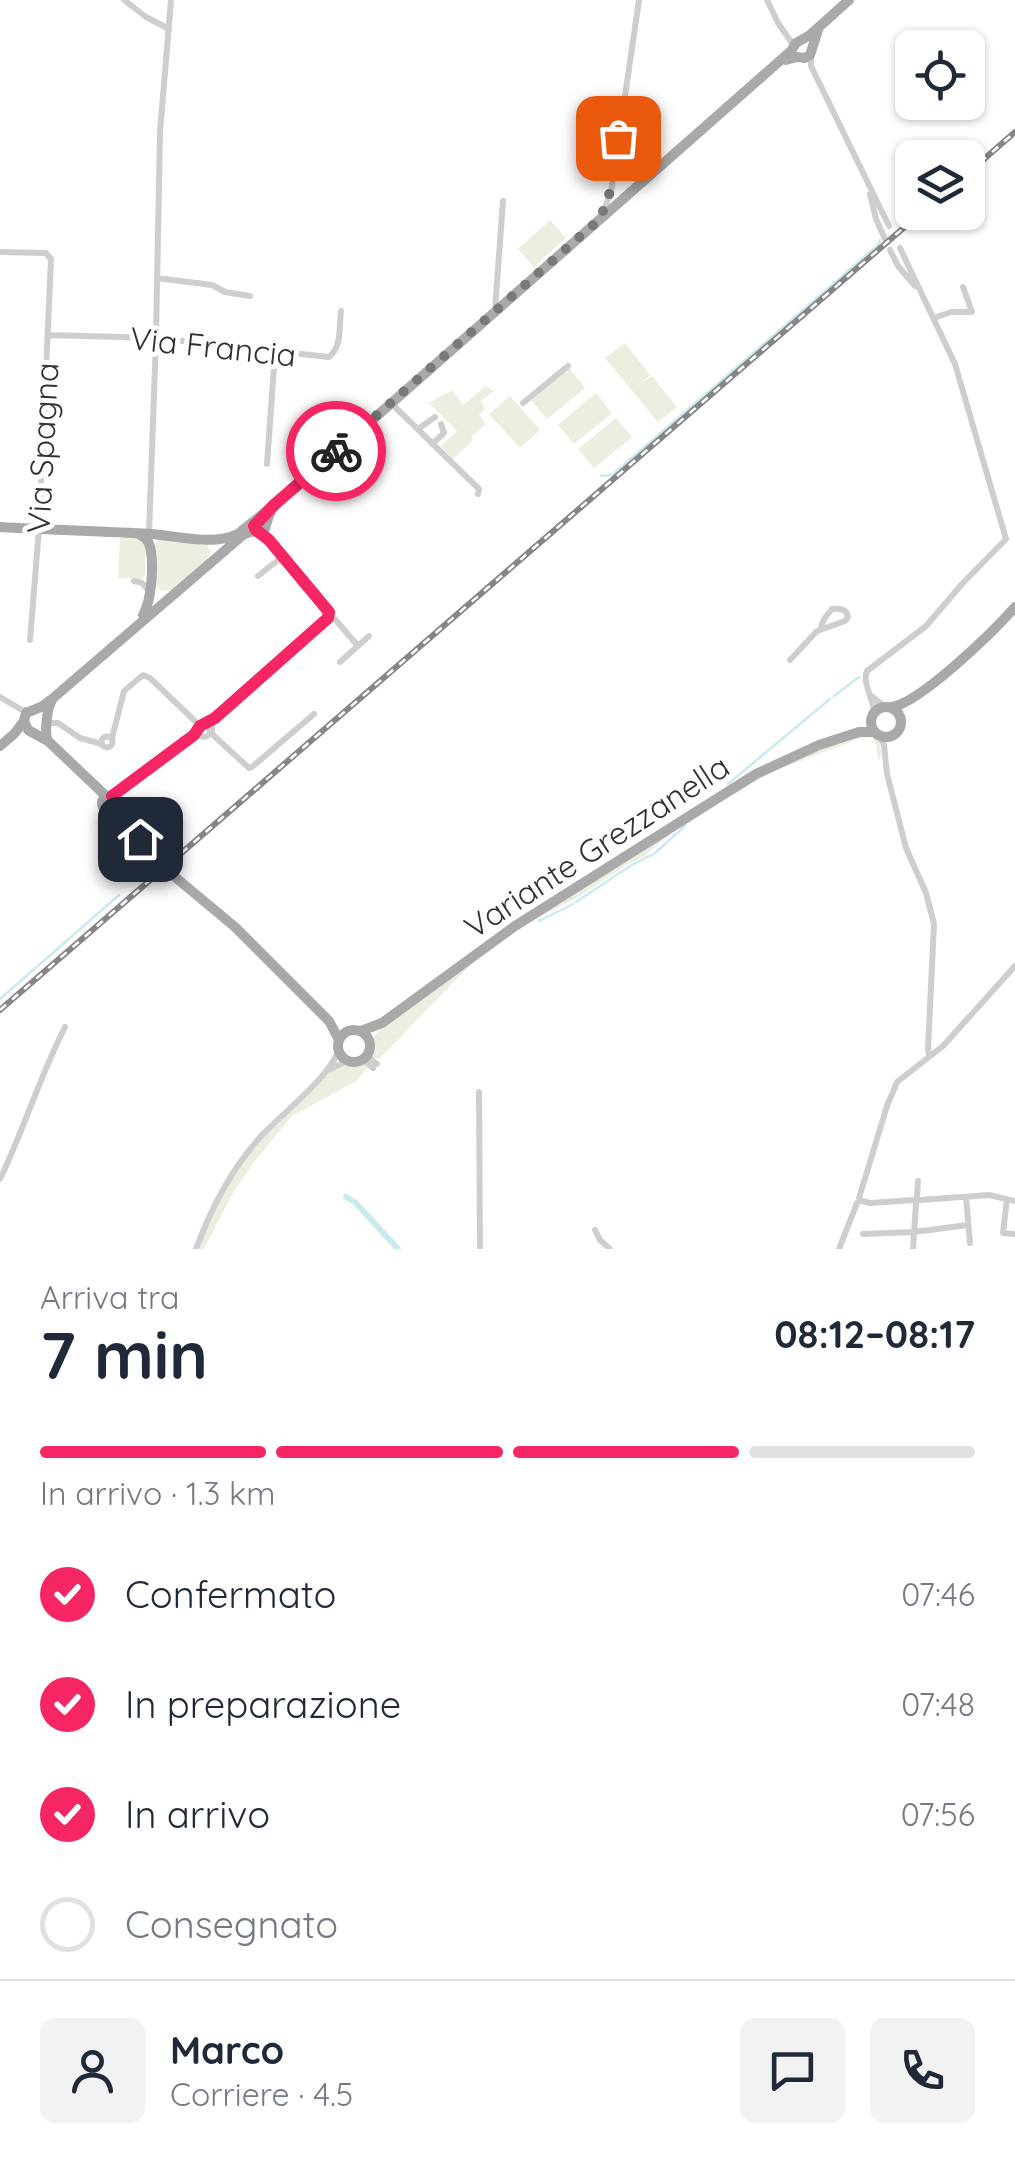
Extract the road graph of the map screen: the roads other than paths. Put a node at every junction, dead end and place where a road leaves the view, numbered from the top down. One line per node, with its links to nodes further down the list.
1 (124, 0): 6 (street)
2 (171, 0): 6 (street)
3 (639, 0): 9 (street)
4 (767, 0): 7 (street)
5 (849, 0): 7 (main road)
6 (169, 29): 16 (street)
7 (801, 50): 8 (street); 9 (main road)
8 (864, 174): 11 (street); 12 (street)
9 (614, 199): 20 (main road)
10 (503, 201): 20 (street)
11 (889, 226)
12 (885, 239)
13 (900, 248): 18 (street)
14 (890, 250): 18 (street)
15 (0, 252): 23 (street, Via Spagna)
16 (157, 278): 19 (street); 24 (street)
17 (962, 287): 22 (street)
18 (921, 292): 22 (street)
19 (250, 296)
20 (495, 311): 27 (main road)
21 (340, 312): 25 (street, Via Francia)
22 (934, 318): 58 (street)
23 (48, 334): 24 (street, Via Francia); 37 (street, Via Spagna)
24 (156, 338): 25 (street, Via Francia); 39 (street)
25 (275, 353): 33 (street)
26 (568, 366): 28 (street)
27 (393, 400): 31 (street); 35 (main road)
28 (524, 404)
29 (435, 417): 31 (street)
30 (441, 424): 32 (street)
31 (418, 429): 32 (street)
32 (432, 444): 34 (street)
33 (267, 464)
34 (478, 494)
35 (274, 505): 38 (main road); 38 (main road)
36 (0, 526): 37 (main road)
37 (39, 529): 39 (main road); 52 (street, Via Spagna)
38 (260, 529): 40 (main road); 41 (street); 42 (main road)
39 (147, 537): 40 (main road); 45 (main road)
40 (202, 539): 42 (main road)
41 (282, 557): 43 (street); 48 (street)
42 (209, 564): 46 (main road)
43 (258, 576)
44 (134, 581): 45 (street)
45 (151, 589): 46 (main road); 49 (main road)
46 (175, 592): 49 (main road)
47 (1015, 607): 57 (main road, Variante Grezzanella)
48 (330, 616): 53 (street); 62 (street)
49 (132, 629): 61 (main road)
50 (820, 630): 54 (street)
51 (370, 636): 53 (street)
52 (30, 640)
53 (358, 646): 55 (street)
54 (790, 660)
55 (340, 662)
56 (0, 697): 61 (street)
57 (914, 699): 58 (main road, Variante Grezzanella); 60 (main road, Variante Grezzanella)
58 (880, 711): 60 (main road); 63 (main road, Variante Grezzanella); 64 (main road)
59 (314, 714): 62 (street)
60 (901, 718): 64 (main road, Variante Grezzanella)
61 (34, 720): 62 (street); 65 (main road); 66 (main road)
62 (204, 729): 66 (street)
63 (852, 734): 64 (main road, Variante Grezzanella); 72 (main road, Variante Grezzanella)
64 (881, 735): 77 (street)
65 (0, 746)
66 (111, 801): 67 (main road); 69 (street)
67 (156, 858)
68 (169, 872): 71 (main road)
69 (144, 878)
70 (1015, 966): 77 (street)
71 (329, 1021): 74 (main road); 75 (main road)
72 (382, 1023): 74 (main road, Variante Grezzanella); 76 (main road, Variante Grezzanella)
73 (65, 1027): 82 (street)
74 (355, 1031): 75 (main road, Variante Grezzanella); 76 (main road)
75 (339, 1045): 78 (main road); 80 (street, Variante Grezzanella)
76 (366, 1051): 78 (main road, Variante Grezzanella); 79 (street)
77 (932, 1054): 87 (street)
78 (348, 1060): 80 (street, Variante Grezzanella)
79 (375, 1066)
80 (326, 1072): 94 (street, Variante Grezzanella)
81 (480, 1092): 95 (street)
82 (0, 1179)
83 (918, 1181): 85 (street)
84 (966, 1197): 85 (street); 86 (street); 88 (street)
85 (916, 1200): 87 (street); 90 (street)
86 (1011, 1200): 92 (street)
87 (859, 1201): 97 (street)
88 (968, 1225): 90 (street); 93 (street)
89 (595, 1230): 96 (street)
90 (914, 1232): 91 (street); 98 (street)
91 (863, 1234)
92 (1015, 1234)
93 (970, 1243)
94 (196, 1249)
95 (480, 1249)
96 (610, 1249)
97 (839, 1249)
98 (914, 1249)

